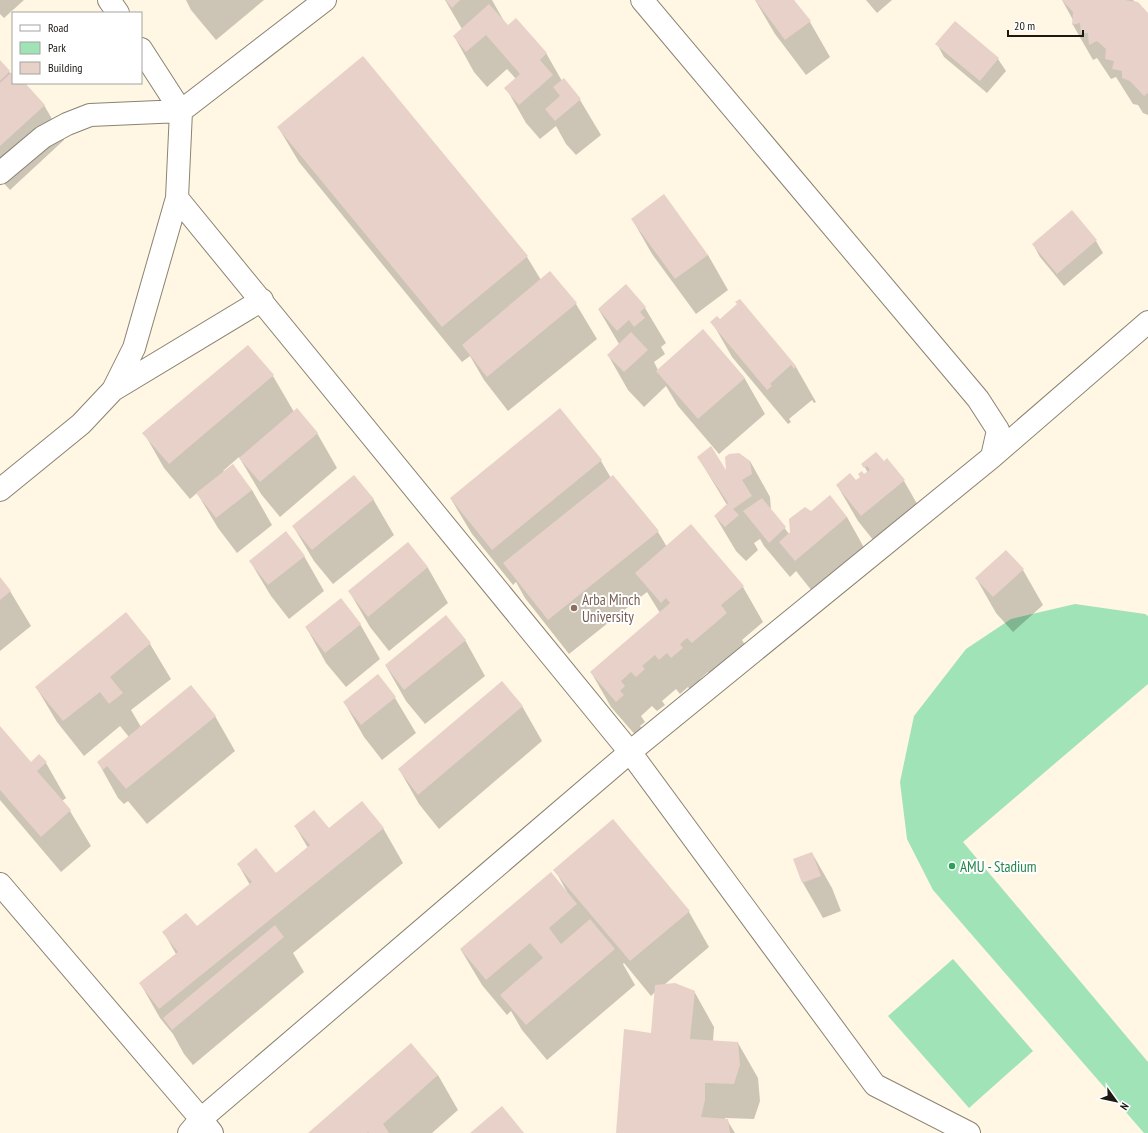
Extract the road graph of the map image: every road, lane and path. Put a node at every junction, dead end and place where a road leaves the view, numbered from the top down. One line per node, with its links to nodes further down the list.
1 (109, 0): 4 (lane)
2 (325, 0): 6 (lane)
3 (642, 0): 12 (lane)
4 (117, 12)
5 (142, 52): 6 (lane)
6 (181, 112): 7 (lane); 8 (lane)
7 (0, 173)
8 (177, 198): 9 (lane); 11 (lane)
9 (262, 300): 11 (lane); 14 (lane)
10 (1148, 322): 12 (lane)
11 (113, 390): 13 (lane)
12 (992, 457): 14 (lane)
13 (0, 490)
14 (630, 752): 16 (lane); 17 (lane)
15 (0, 884): 16 (lane)
16 (201, 1128)
17 (969, 1133)

